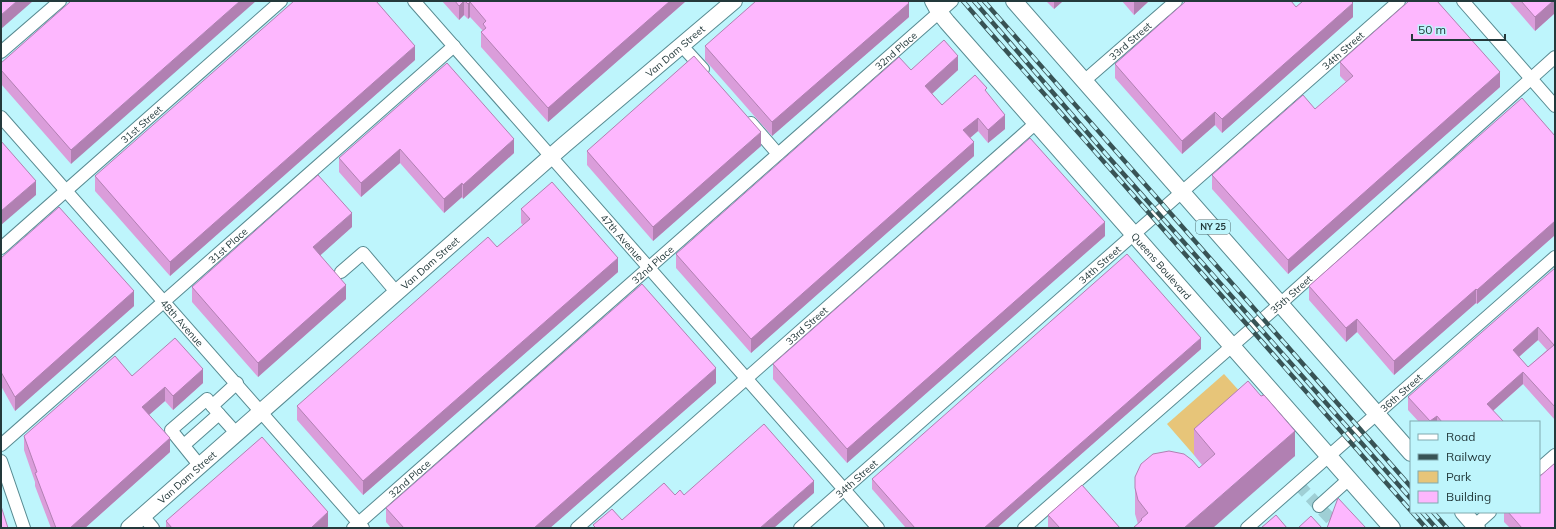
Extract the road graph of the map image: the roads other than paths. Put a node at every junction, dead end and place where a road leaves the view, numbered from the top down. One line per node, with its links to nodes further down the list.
1 (60, 1): 14 (street)
2 (281, 1): 25 (street, 31st Street)
3 (414, 1): 12 (street, 47th Avenue)
4 (734, 1): 13 (main road, Van Dam Street)
5 (923, 1): 11 (main road, Queens Boulevard)
6 (952, 1): 11 (street, 32nd Place)
7 (1014, 1): 18 (main road, NY 25)
8 (1176, 1): 18 (street, 33rd Street)
9 (1399, 1): 26 (street, 34th Street)
10 (1463, 1): 16 (street)
11 (936, 7): 22 (main road, Queens Boulevard); 23 (street, 32nd Place)
12 (454, 46): 24 (street, 47th Avenue); 33 (street, 31st Place)
13 (682, 46): 17 (street); 24 (main road, Van Dam Street)
14 (1, 52)
15 (1555, 56): 16 (street, 35th Street)
16 (1530, 79): 19 (street); 34 (street, 35th Street)
17 (712, 80)
18 (1084, 81): 26 (main road, NY 25)
19 (1555, 106)
20 (744, 115): 23 (street)
21 (1, 117): 25 (street, 48th Avenue)
22 (1036, 124): 27 (main road, Queens Boulevard); 36 (street, 33rd Street)
23 (778, 154): 30 (street, 32nd Place)
24 (551, 157): 30 (street, 47th Avenue); 32 (main road, Van Dam Street)
25 (66, 191): 28 (street, 31st Street); 33 (street, 48th Avenue)
26 (1182, 192): 27 (street, 34th Street); 34 (main road, NY 25)
27 (1134, 235): 35 (main road, Queens Boulevard); 51 (street, 34th Street)
28 (1, 248)
29 (1555, 257): 40 (street, 36th Street)
30 (649, 268): 36 (street, 47th Avenue); 56 (street, 32nd Place)
31 (341, 272): 32 (street)
32 (397, 293): 39 (main road, Van Dam Street)
33 (164, 301): 37 (street, 48th Avenue); 42 (street, 31st Place)
34 (1280, 304): 35 (street, 35th Street); 40 (main road, NY 25)
35 (1231, 346): 46 (main road, Queens Boulevard); 63 (street, 35th Street)
36 (746, 379): 51 (street, 47th Avenue); 60 (street, 33rd Street)
37 (237, 383): 38 (street); 39 (street, 48th Avenue)
38 (216, 410): 41 (street); 43 (street); 43 (street)
39 (262, 412): 41 (main road, Van Dam Street); 56 (street, 48th Avenue)
40 (1377, 414): 44 (main road, NY 25); 46 (street, 36th Street)
41 (236, 434): 48 (main road, Van Dam Street)
42 (1, 445)
43 (184, 445): 48 (street)
44 (1410, 452)
45 (1555, 455): 49 (street)
46 (1329, 457): 50 (main road, Queens Boulevard); 64 (street, 36th Street)
47 (1, 461): 58 (street)
48 (200, 466): 55 (main road, Van Dam Street)
49 (1540, 468)
50 (1349, 479): 52 (street); 65 (main road, Queens Boulevard)
51 (844, 489): 61 (street, 34th Street); 62 (street, 47th Avenue)
52 (1319, 506)
53 (1464, 513): 57 (main road)
54 (1489, 513): 57 (street)
55 (148, 522): 59 (main road, Van Dam Street)
56 (358, 526)
57 (1475, 527)
58 (24, 528)
59 (129, 528)
60 (577, 528)
61 (800, 528)
62 (878, 528)
63 (1024, 528)
64 (1248, 528)
65 (1392, 528)

